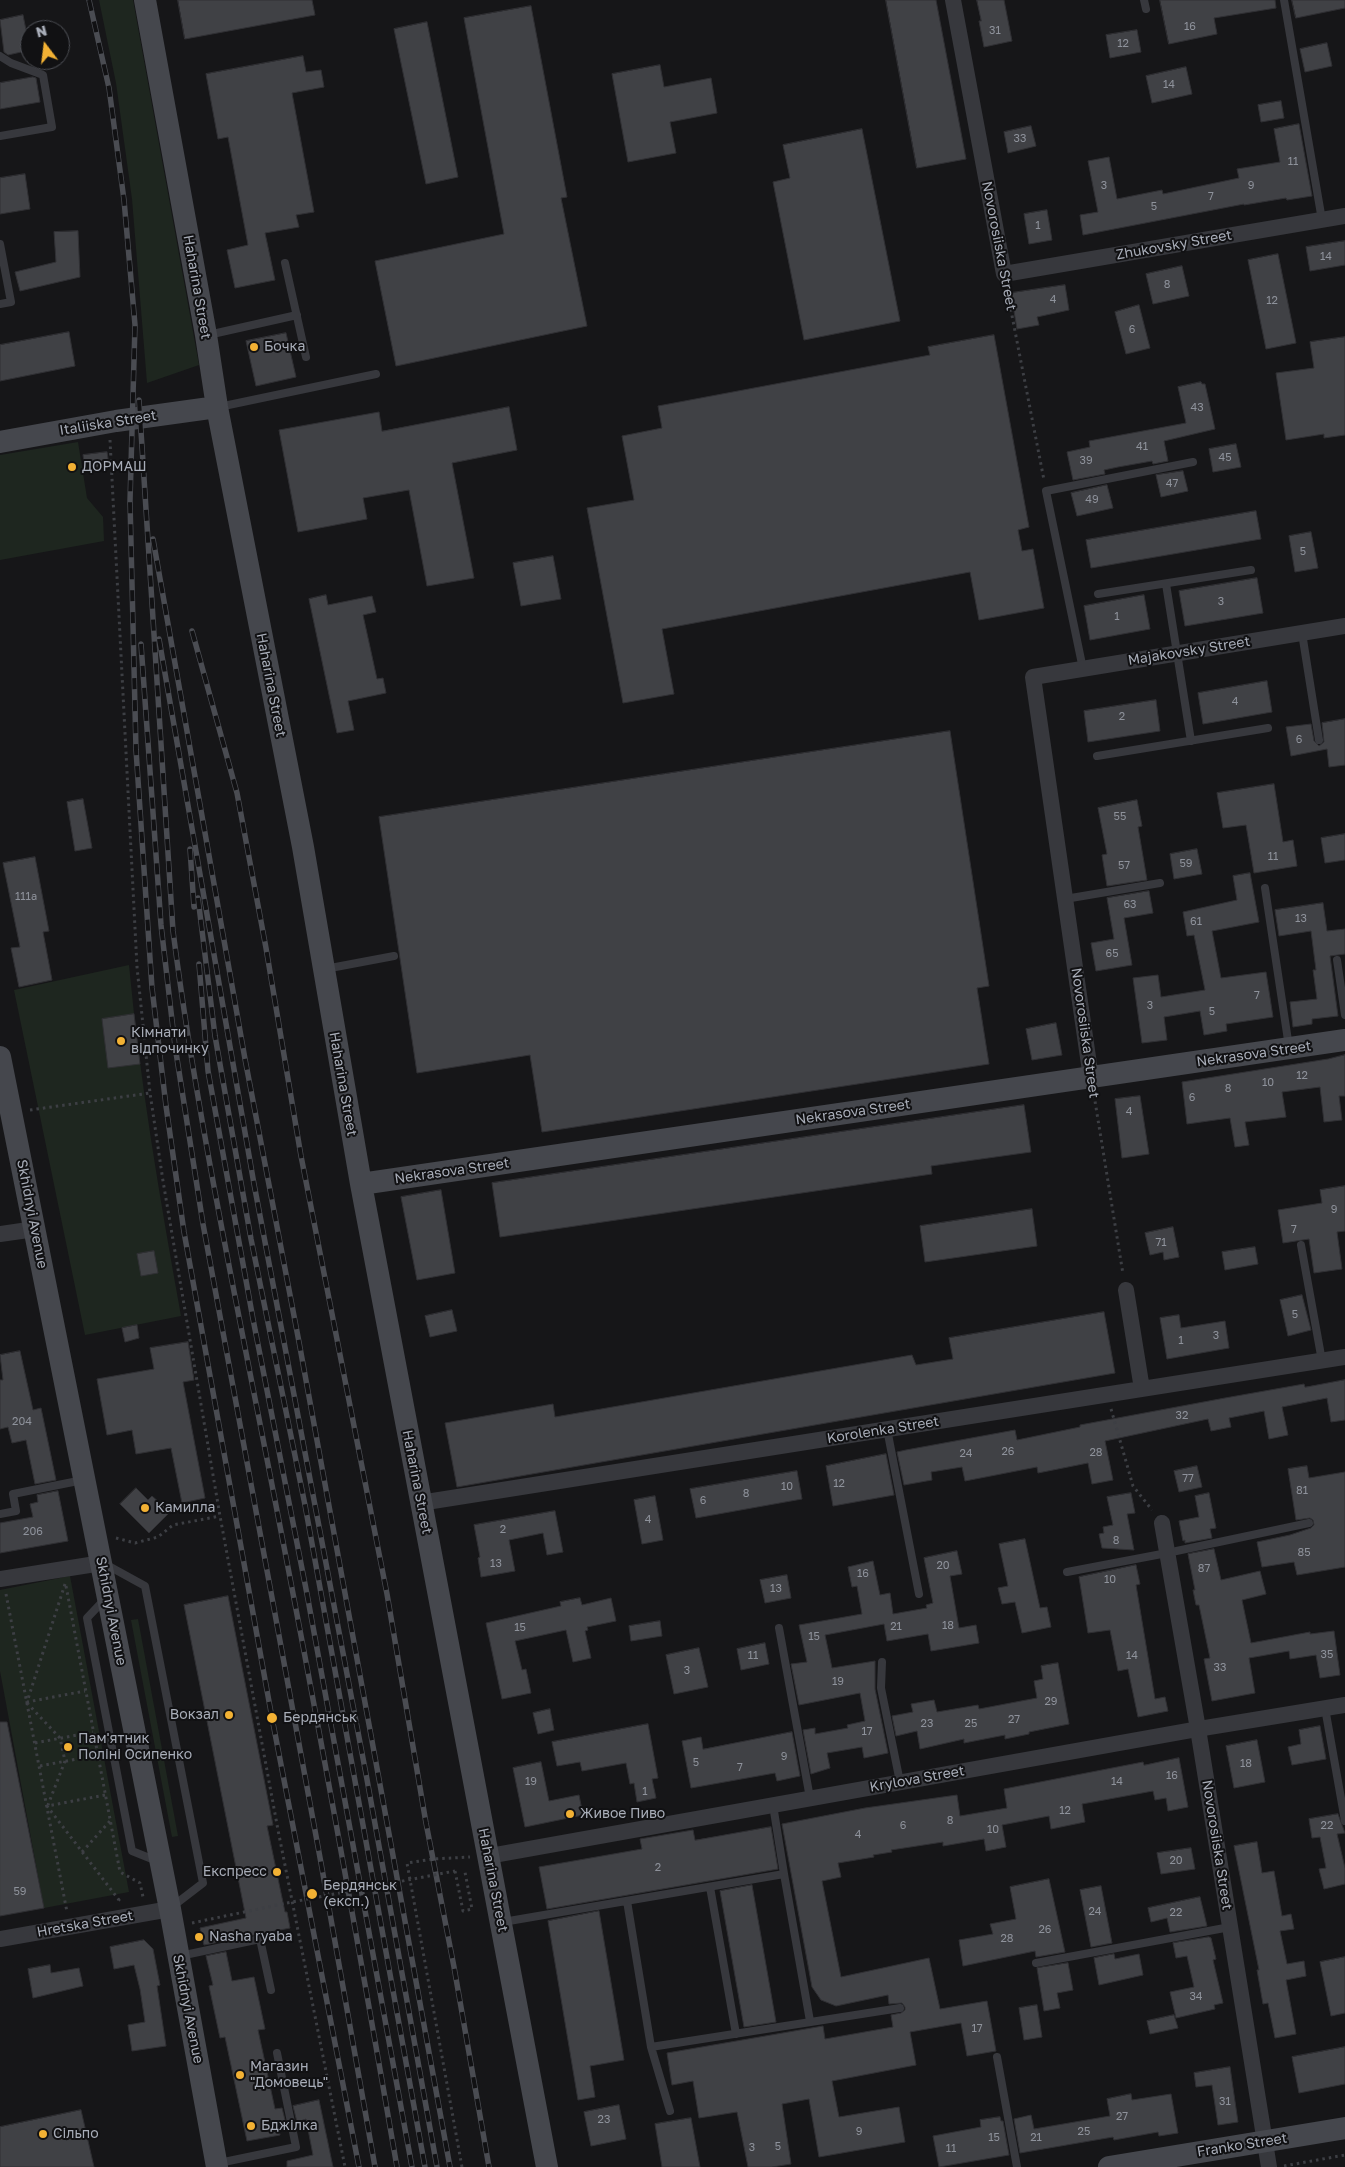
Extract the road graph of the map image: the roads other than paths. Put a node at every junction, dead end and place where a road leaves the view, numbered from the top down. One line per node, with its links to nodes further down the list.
1 (145, 0): 15 (street, Haharina Street)
2 (953, 0): 12 (street, Novorosiiska Street)
3 (1144, 0): 5 (lane)
4 (1284, 0): 9 (lane)
5 (1146, 9)
6 (0, 56): 7 (lane)
7 (0, 136)
8 (1345, 216): 9 (street, Zhukovsky Street)
9 (1322, 220): 12 (street, Zhukovsky Street)
10 (0, 244): 13 (lane)
11 (285, 263): 14 (lane)
12 (1004, 274)
13 (0, 304)
14 (297, 315): 15 (lane); 16 (lane)
15 (206, 335): 18 (street, Haharina Street)
16 (306, 357)
17 (376, 374): 18 (lane)
18 (217, 407): 19 (street, Italiiska Street); 38 (street, Haharina Street)
19 (0, 442)
20 (1193, 462): 27 (lane)
21 (1250, 570): 22 (lane)
22 (1166, 584): 23 (lane); 26 (lane)
23 (1098, 594)
24 (1345, 626): 25 (street, Majakovsky Street)
25 (1302, 632): 26 (street, Majakovsky Street); 30 (lane)
26 (1177, 653): 27 (street, Majakovsky Street); 31 (lane)
27 (1083, 669): 28 (street, Majakovsky Street)
28 (1034, 677): 35 (street, Novorosiiska Street)
29 (1268, 728): 31 (lane)
30 (1319, 740)
31 (1191, 741): 32 (lane)
32 (1097, 756)
33 (1160, 883): 35 (lane)
34 (1265, 888): 41 (lane)
35 (1065, 899): 43 (street, Novorosiiska Street)
36 (394, 956): 38 (lane)
37 (1337, 960): 39 (lane)
38 (324, 969): 44 (street, Haharina Street)
39 (1345, 1015)
40 (1345, 1040): 41 (street, Nekrasova Street)
41 (1290, 1048): 43 (street, Nekrasova Street)
42 (0, 1057): 45 (street, Skhidnyi Avenue)
43 (1091, 1078): 44 (street, Nekrasova Street)
44 (361, 1184): 54 (street, Haharina Street)
45 (35, 1229): 46 (street); 53 (street, Skhidnyi Avenue)
46 (0, 1234)
47 (1301, 1245): 50 (lane)
48 (1126, 1290): 51 (street)
49 (1345, 1357): 50 (street, Korolenka Street)
50 (1322, 1361): 51 (street, Korolenka Street)
51 (1142, 1389): 52 (street, Korolenka Street)
52 (887, 1429): 54 (street, Korolenka Street); 62 (lane)
53 (85, 1480): 55 (lane); 58 (street, Skhidnyi Avenue)
54 (420, 1503): 72 (street, Haharina Street)
55 (0, 1514)
56 (1162, 1522): 59 (street, Novorosiiska Street)
57 (1308, 1523): 59 (lane)
58 (100, 1552): 61 (street); 76 (street, Skhidnyi Avenue); 76 (lane)
59 (1167, 1553): 60 (lane); 67 (street, Novorosiiska Street)
60 (1066, 1572)
61 (2, 1579)
62 (919, 1594)
63 (779, 1628): 69 (lane)
64 (882, 1662): 68 (lane)
65 (1345, 1704): 66 (street, Krylova Street)
66 (1325, 1708): 67 (street, Krylova Street); 71 (lane)
67 (1198, 1729): 68 (street, Krylova Street); 78 (street, Novorosiiska Street)
68 (900, 1782): 69 (street, Krylova Street)
69 (810, 1798): 70 (street, Krylova Street)
70 (773, 1805): 72 (street, Krylova Street); 73 (lane)
71 (1345, 1821)
72 (489, 1856): 77 (street, Haharina Street)
73 (784, 1874): 74 (lane); 84 (lane)
74 (710, 1887): 75 (lane); 85 (lane)
75 (626, 1901): 77 (lane); 86 (lane)
76 (170, 1909): 79 (street, Hretska Street); 80 (street, Skhidnyi Avenue)
77 (501, 1923): 93 (street, Haharina Street)
78 (1230, 1927): 81 (lane); 91 (street, Novorosiiska Street)
79 (0, 1939)
80 (178, 1957): 82 (lane); 92 (street, Skhidnyi Avenue)
81 (1036, 1963)
82 (271, 1990)
83 (900, 2008): 84 (lane)
84 (810, 2021): 85 (lane)
85 (736, 2034): 86 (lane)
86 (650, 2047): 89 (lane)
87 (277, 2052): 92 (lane)
88 (997, 2057): 94 (lane)
89 (670, 2111)
90 (1345, 2128): 91 (street, Franko Street)
91 (1265, 2142): 95 (street, Franko Street); 96 (street, Novorosiiska Street)
92 (217, 2165)
93 (547, 2167)
94 (1017, 2167)
95 (1109, 2167)
96 (1269, 2167)

